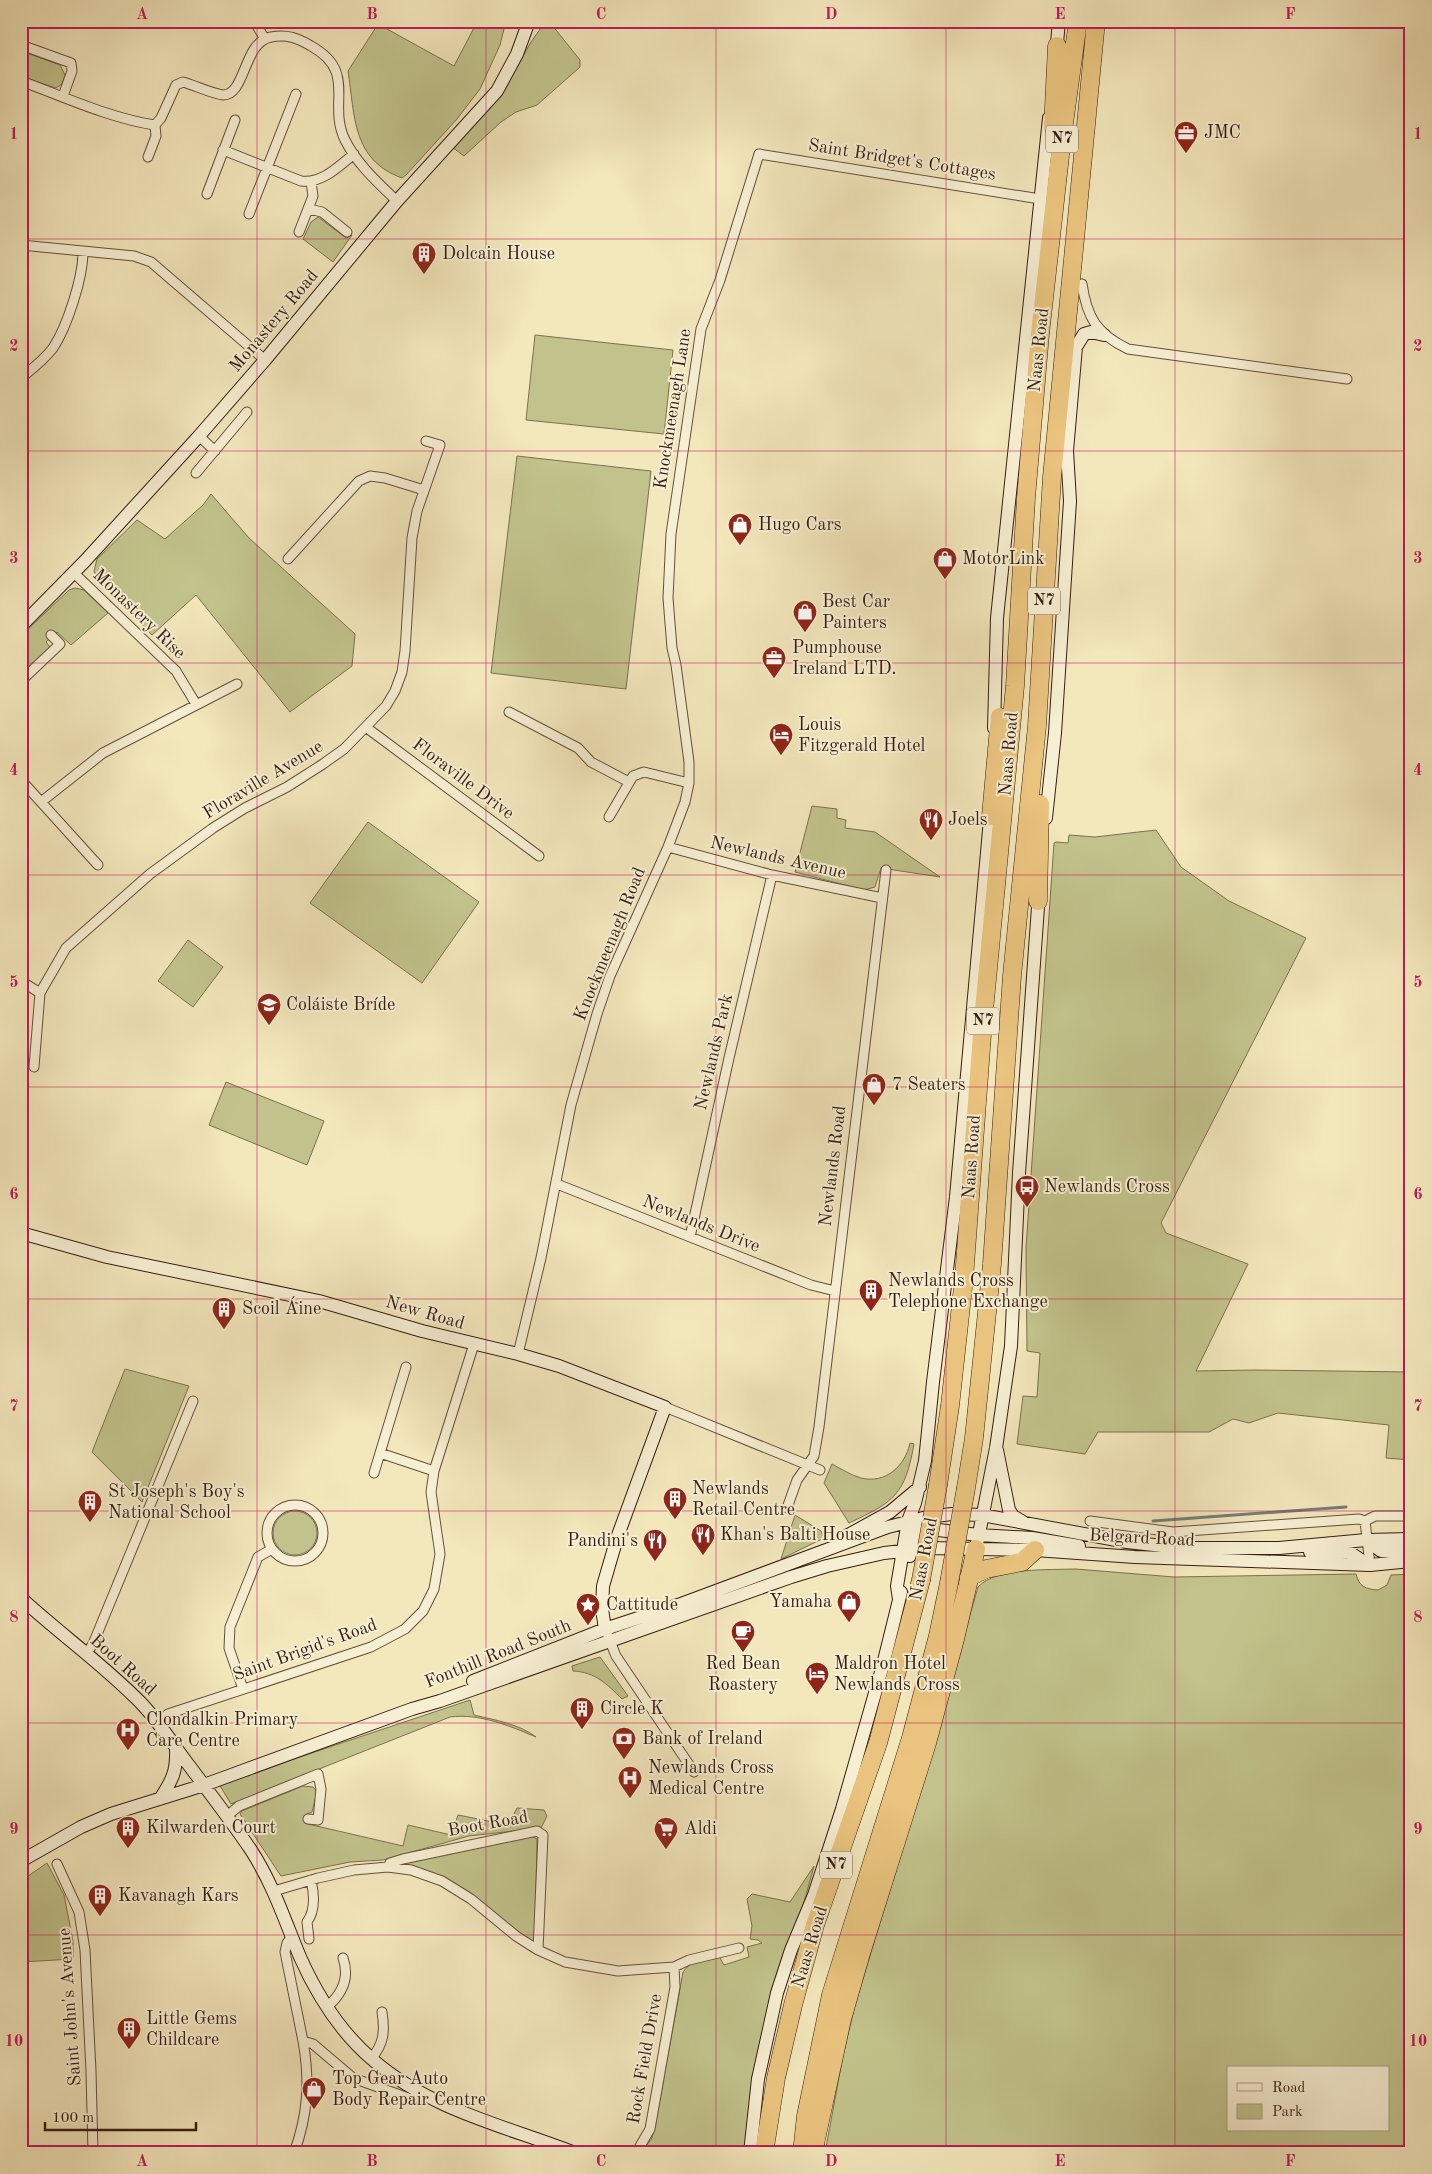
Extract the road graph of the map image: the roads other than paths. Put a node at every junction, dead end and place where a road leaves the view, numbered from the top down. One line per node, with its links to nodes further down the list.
1 (254, 21): 6 (street)
2 (529, 21): 22 (main road, Monastery Road)
3 (1059, 21): 8 (main road, Naas Road)
4 (1078, 21): 30 (highway, Naas Road / N7)
5 (1096, 21): 28 (highway, Naas Road / N7)
6 (265, 39): 13 (street); 15 (street)
7 (21, 45): 11 (street)
8 (1057, 46): 21 (main road, Naas Road); 30 (highway, N7)
9 (21, 81): 11 (street)
10 (296, 94): 18 (street)
11 (63, 96): 13 (street)
12 (235, 120): 14 (street)
13 (155, 125): 17 (street)
14 (223, 150): 18 (street); 20 (street)
15 (354, 154): 19 (street); 22 (street)
16 (759, 154): 21 (street, Saint Bridget's Cottages); 47 (street, Knockmeenagh Lane)
17 (148, 157)
18 (267, 168): 19 (street); 24 (street)
19 (311, 182): 23 (street)
20 (207, 194)
21 (1040, 198): 58 (main road, Naas Road)
22 (397, 201): 33 (main road, Monastery Road)
23 (309, 209): 25 (street); 26 (street)
24 (249, 214)
25 (299, 232)
26 (347, 232)
27 (21, 245): 29 (street)
28 (1074, 246): 31 (highway, N7); 52 (highway, Naas Road / N7)
29 (83, 252): 33 (street); 34 (street)
30 (1050, 258): 42 (highway, Naas Road / N7)
31 (1082, 284): 32 (street)
32 (1104, 335): 35 (street); 66 (main road)
33 (265, 360): 37 (main road, Monastery Road)
34 (21, 378)
35 (1347, 379)
36 (247, 412): 39 (street)
37 (199, 436): 39 (street); 44 (main road, Monastery Road)
38 (426, 441): 41 (street, Floraville Avenue)
39 (215, 450): 40 (street)
40 (196, 472)
41 (424, 490): 43 (street); 53 (street, Floraville Avenue)
42 (1022, 556): 58 (highway, N7); 143 (highway, Naas Road / N7, bridge)
43 (288, 558)
44 (74, 573): 45 (main road, Monastery Road); 50 (street, Monastery Rise)
45 (21, 626)
46 (51, 636): 48 (street)
47 (676, 665): 56 (street, Knockmeenagh Road)
48 (21, 681)
49 (237, 684): 50 (street)
50 (196, 704): 57 (street)
51 (508, 712): 55 (street)
52 (1037, 726): 66 (highway); 144 (highway, Naas Road / N7, bridge)
53 (367, 728): 61 (street, Floraville Drive); 68 (street, Floraville Avenue)
54 (21, 780): 57 (street)
55 (629, 782): 56 (street); 59 (street)
56 (689, 783): 60 (street, Knockmeenagh Road)
57 (41, 802): 62 (street)
58 (990, 816): 85 (main road, Naas Road)
59 (608, 817)
60 (668, 847): 64 (street, Newlands Avenue); 70 (street, Knockmeenagh Road)
61 (539, 856)
62 (98, 866)
63 (886, 870): 65 (street, Newlands Road)
64 (772, 875): 65 (street, Newlands Avenue); 72 (street, Newlands Park)
65 (882, 898): 73 (street, Newlands Road)
66 (1038, 901): 79 (main road)
67 (21, 981): 68 (street)
68 (40, 993): 69 (street, Floraville Avenue)
69 (34, 1067)
70 (557, 1184): 72 (street, Newlands Drive); 75 (street, Knockmeenagh Road)
71 (21, 1233): 74 (main road, New Road)
72 (690, 1237): 73 (street, Newlands Drive)
73 (835, 1292): 81 (street, Newlands Road)
74 (474, 1344): 75 (main road, New Road); 83 (street, Saint Brigid's Road)
75 (518, 1354): 78 (main road, New Road)
76 (406, 1367): 80 (street)
77 (193, 1401): 111 (street)
78 (665, 1407): 81 (street, New Road); 110 (main road)
79 (996, 1448): 87 (main road); 92 (main road)
80 (380, 1453): 83 (street); 84 (street)
81 (808, 1464): 82 (street, New Road); 86 (street, Newlands Road)
82 (820, 1470)
83 (434, 1471): 112 (street, Saint Brigid's Road)
84 (374, 1473)
85 (920, 1487): 89 (main road, Naas Road); 101 (main road)
86 (787, 1508)
87 (982, 1516): 89 (main road, Belgard Road); 92 (main road, Belgard Road); 95 (main road)
88 (1411, 1516): 91 (street, Belgard Road)
89 (917, 1520): 95 (main road); 98 (main road, Naas Road); 101 (main road, Fonthill Road South)
90 (1090, 1521): 91 (street, Belgard Road)
91 (1366, 1522): 94 (street)
92 (1030, 1525): 97 (main road, Belgard Road)
93 (1411, 1539): 94 (main road, Belgard Road)
94 (1366, 1540): 97 (main road, Belgard Road); 100 (main road); 105 (street)
95 (977, 1542): 98 (main road, Belgard Road); 99 (main road, Belgard Road); 102 (main road); 107 (highway)
96 (272, 1548): 96 (street); 112 (street)
97 (1279, 1548): 105 (main road, Belgard Road)
98 (907, 1549): 103 (main road, Fonthill Road South); 106 (main road); 109 (main road)
99 (1035, 1550): 102 (main road, Belgard Road); 107 (highway)
100 (1411, 1551)
101 (818, 1553): 110 (main road, Fonthill Road South)
102 (1115, 1554): 105 (main road, Belgard Road)
103 (872, 1556): 106 (main road); 110 (main road, Fonthill Road South)
104 (1411, 1561): 105 (main road, Belgard Road)
105 (1370, 1565)
106 (898, 1574): 109 (main road)
107 (969, 1577): 145 (highway)
108 (21, 1598): 111 (main road, Boot Road)
109 (899, 1599): 125 (main road)
110 (608, 1635): 115 (street); 116 (main road, Fonthill Road South)
111 (86, 1654): 113 (main road, Boot Road)
112 (243, 1689): 113 (street, Saint Brigid's Road)
113 (158, 1722): 114 (main road, Boot Road)
114 (176, 1747): 116 (main road, Boot Road); 117 (main road)
115 (694, 1772)
116 (204, 1785): 117 (main road, Fonthill Road South); 118 (main road, Boot Road)
117 (160, 1799): 120 (main road, Fonthill Road South)
118 (227, 1816): 119 (street); 124 (main road, Boot Road)
119 (308, 1819)
120 (21, 1861)
121 (57, 1864): 137 (street, Saint John's Avenue)
122 (388, 1867): 123 (street, Boot Road); 129 (street, Boot Road); 129 (street, Boot Road)
123 (311, 1880): 124 (street, Boot Road); 127 (street)
124 (274, 1891): 126 (main road, Boot Road)
125 (814, 1895): 141 (main road); 142 (highway)
126 (292, 1936): 132 (main road, Boot Road); 134 (street)
127 (308, 1939)
128 (739, 1948): 131 (street, Boot Road)
129 (538, 1950): 131 (street, Boot Road)
130 (343, 1958): 132 (street)
131 (674, 1967): 140 (street, Rock Field Drive)
132 (327, 2007): 135 (main road, Boot Road)
133 (382, 2012): 135 (street)
134 (303, 2041): 136 (street); 138 (street)
135 (372, 2059): 136 (main road, Boot Road)
136 (426, 2096): 139 (main road, Boot Road)
137 (93, 2153)
138 (294, 2153)
139 (575, 2153)
140 (636, 2153)
141 (750, 2153)
142 (757, 2153)
143 (764, 2153)
144 (802, 2153)
145 (813, 2153)

